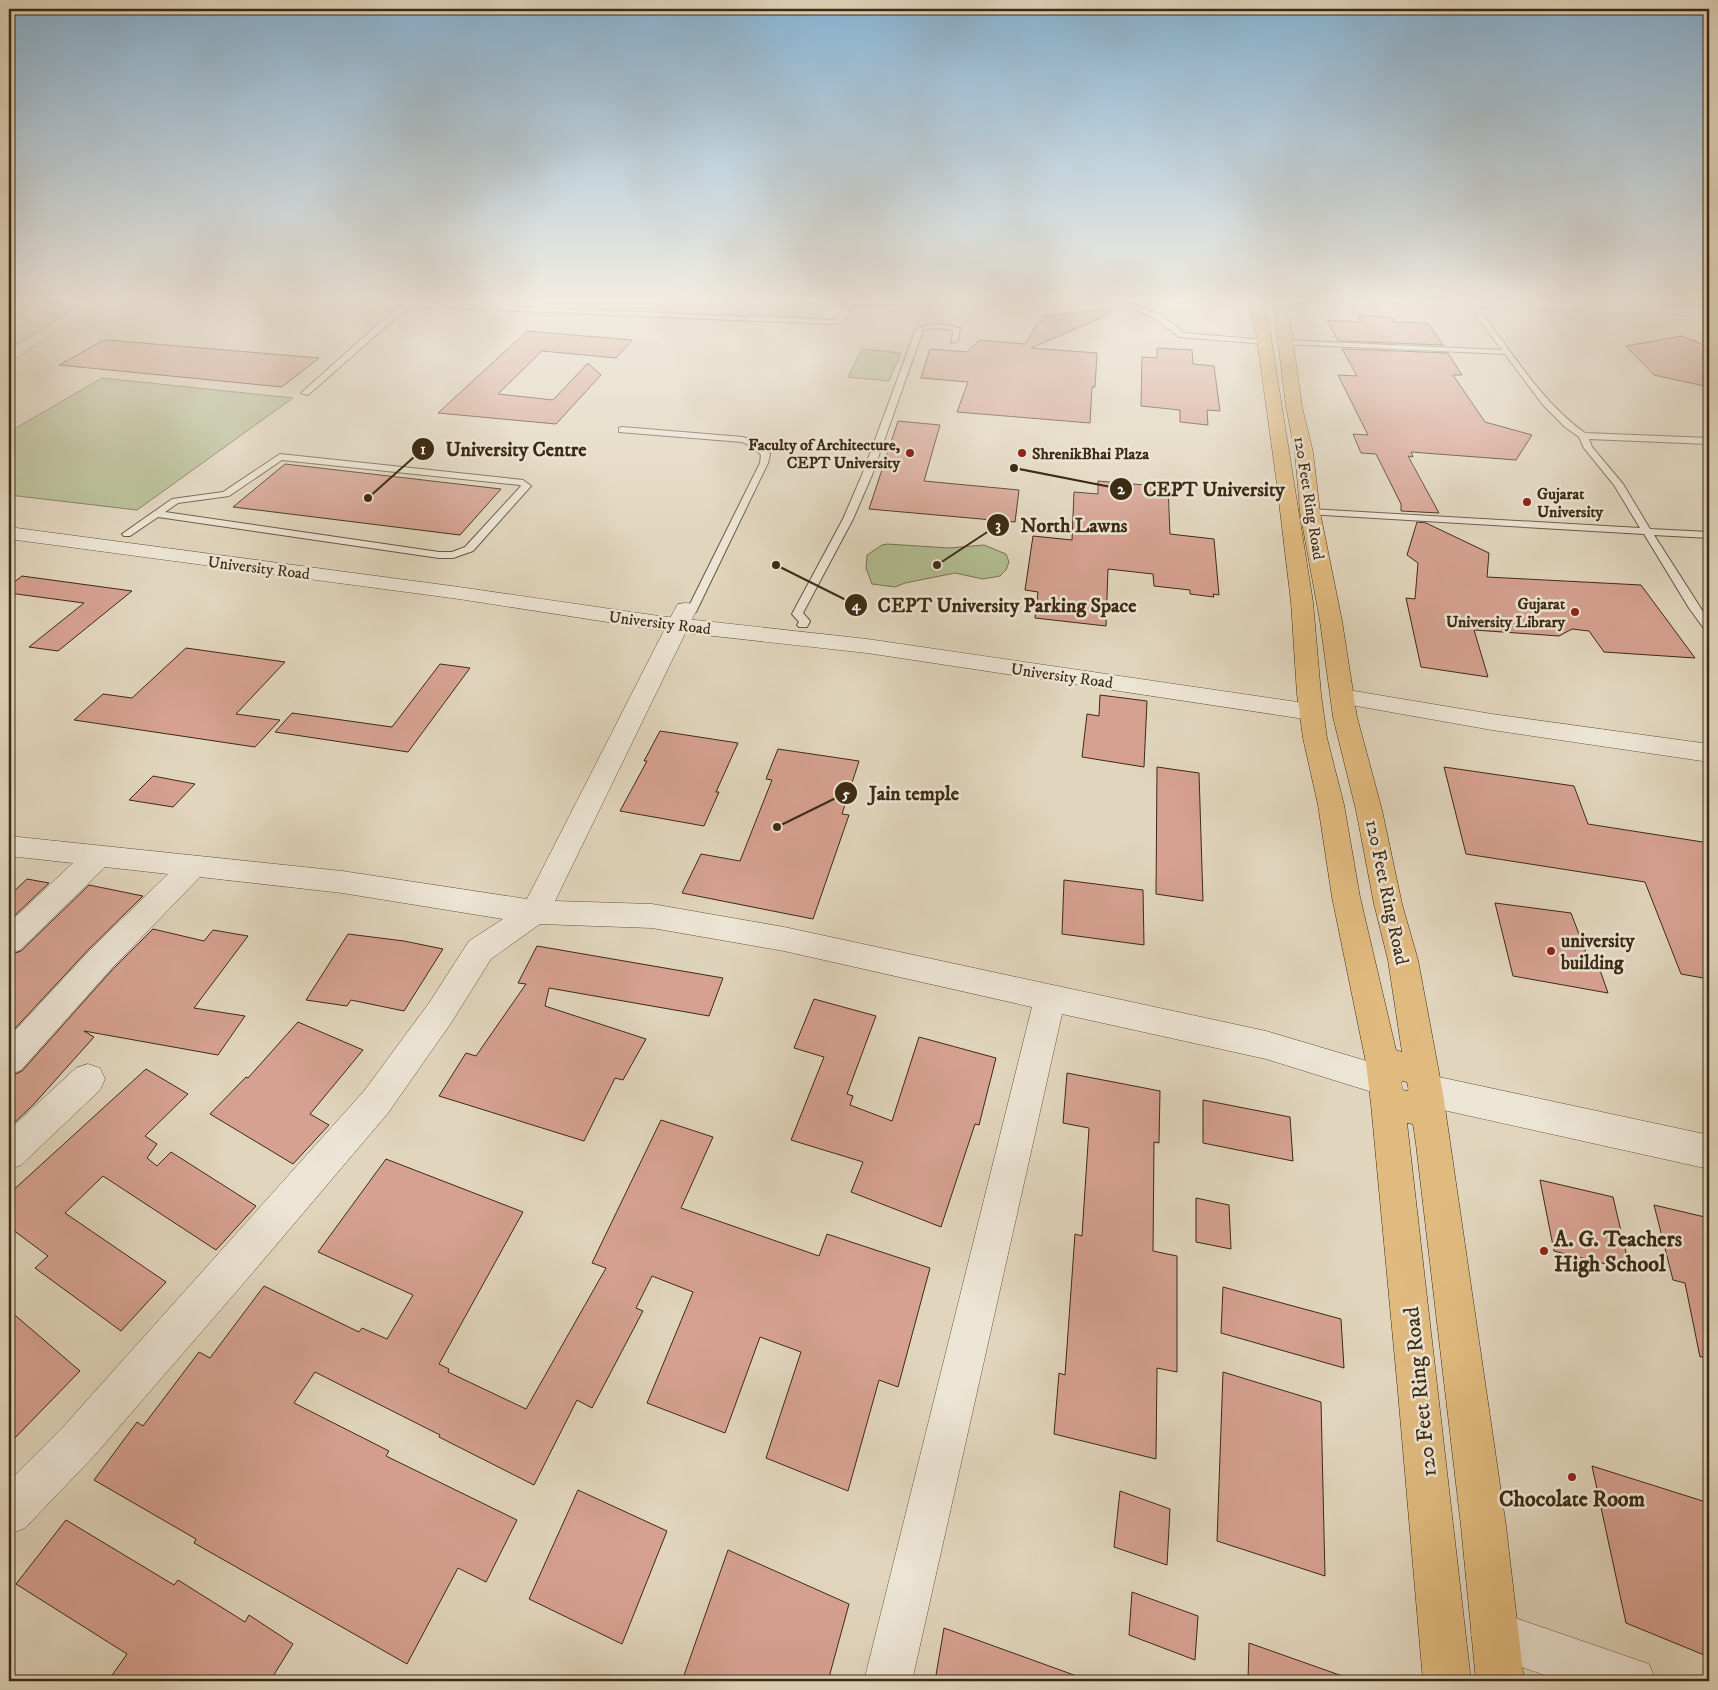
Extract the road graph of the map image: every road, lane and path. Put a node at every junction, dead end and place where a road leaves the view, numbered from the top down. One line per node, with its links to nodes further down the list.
1 (322, 378): 6 (lane)
2 (903, 378): 18 (lane)
3 (1270, 378): 20 (main road, 120 Feet Ring Road)
4 (1290, 378): 10 (main road, 120 Feet Ring Road)
5 (1528, 378): 8 (lane)
6 (305, 393)
7 (622, 430): 17 (lane)
8 (1583, 436): 9 (lane); 13 (lane)
9 (1709, 442)
10 (1310, 512): 13 (lane); 21 (main road, 120 Feet Ring Road)
11 (156, 514): 11 (lane); 15 (lane)
12 (9, 518): 15 (street, University Road)
13 (1647, 530): 16 (lane); 19 (lane)
14 (9, 533): 17 (street, University Road)
15 (127, 534): 17 (street, University Road)
16 (1709, 535)
17 (685, 614): 18 (street, University Road); 20 (street, University Road); 26 (street)
18 (803, 625): 20 (street, University Road)
19 (1709, 628)
20 (1310, 703): 21 (main road); 31 (main road, 120 Feet Ring Road)
21 (1343, 707): 22 (street); 32 (main road, 120 Feet Ring Road)
22 (1709, 753)
23 (9, 846): 24 (street)
24 (100, 855): 25 (street); 27 (street)
25 (195, 866): 26 (street); 29 (street)
26 (535, 912): 28 (street); 35 (street)
27 (9, 941)
28 (1050, 998): 31 (street); 37 (street)
29 (9, 1060)
30 (88, 1079): 34 (street)
31 (1385, 1083): 32 (main road); 38 (main road, 120 Feet Ring Road)
32 (1425, 1090): 33 (street); 36 (main road, 120 Feet Ring Road)
33 (1709, 1152)
34 (9, 1153)
35 (9, 1512)
36 (1495, 1634): 39 (main road, 120 Feet Ring Road); 40 (street)
37 (888, 1681)
38 (1447, 1681)
39 (1500, 1681)
40 (1632, 1681)

